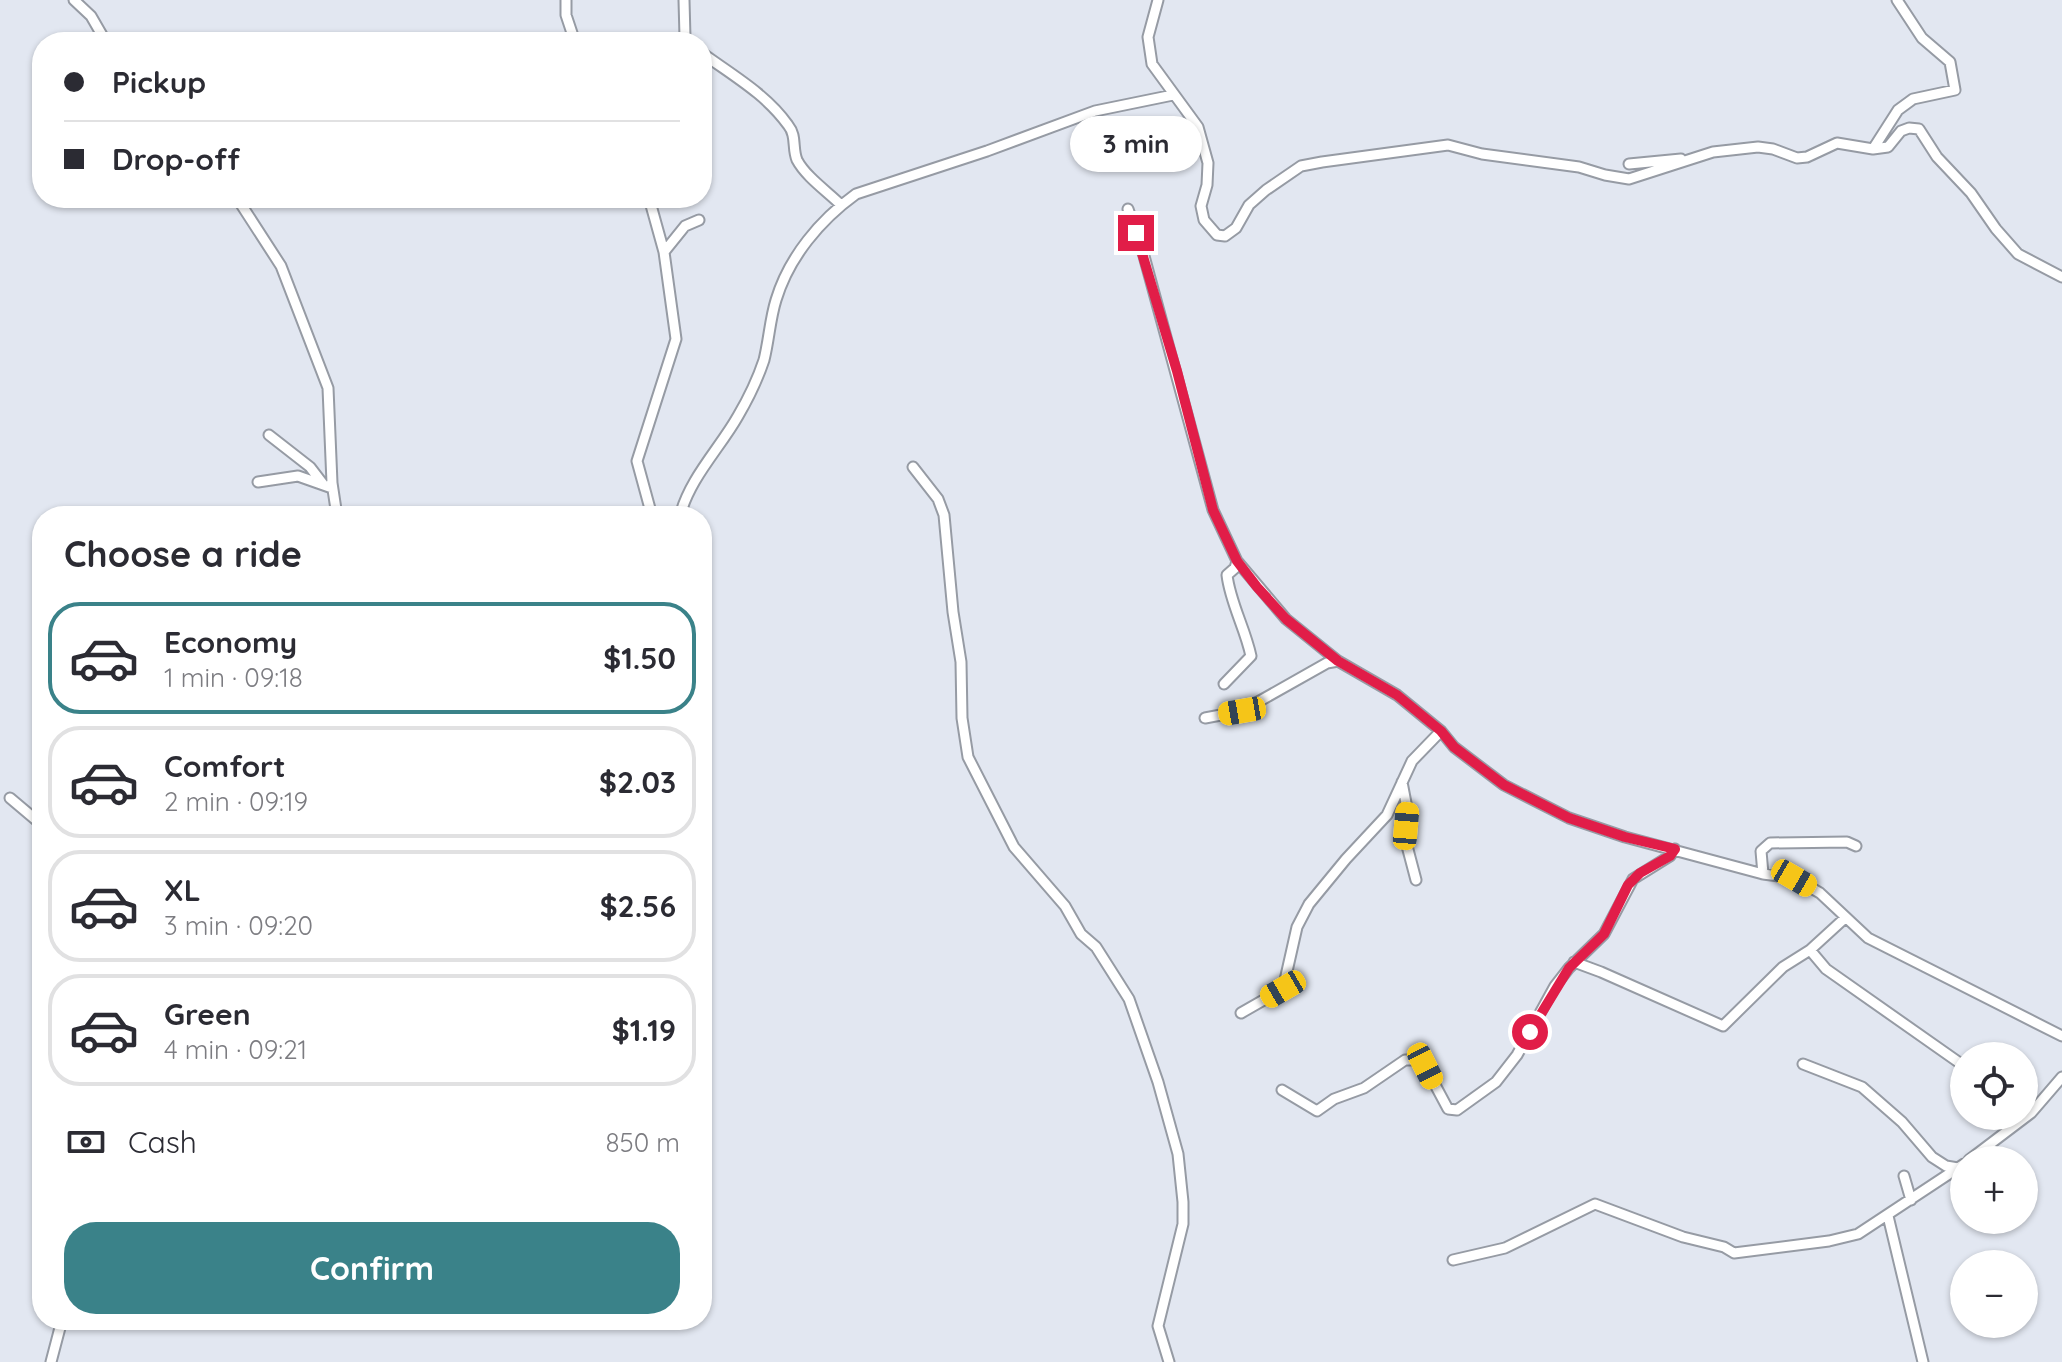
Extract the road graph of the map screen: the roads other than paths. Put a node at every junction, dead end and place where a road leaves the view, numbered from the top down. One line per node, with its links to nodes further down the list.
1 (74, 0): 6 (street)
2 (566, 0): 7 (street)
3 (684, 0): 8 (street)
4 (1158, 0): 10 (street)
5 (1897, 0): 11 (street)
6 (100, 32)
7 (572, 32)
8 (685, 32)
9 (712, 60): 14 (street)
10 (1173, 95): 12 (street); 14 (street)
11 (1873, 149): 12 (street); 20 (street)
12 (1712, 152): 13 (street)
13 (1629, 164)
14 (841, 205): 27 (street)
15 (243, 208): 24 (street)
16 (652, 208): 19 (street)
17 (1128, 209): 28 (street)
18 (699, 220): 19 (street)
19 (664, 252): 26 (street)
20 (2062, 277)
21 (269, 435): 24 (street)
22 (913, 467): 62 (street)
23 (258, 482): 24 (street)
24 (327, 486): 25 (street)
25 (334, 506)
26 (649, 506)
27 (685, 506)
28 (1237, 561): 29 (street); 30 (street)
29 (1338, 661): 31 (street); 32 (street)
30 (1224, 684)
31 (1205, 718)
32 (1441, 731): 33 (street); 37 (street)
33 (1402, 782): 39 (street); 43 (street)
34 (10, 798): 35 (street)
35 (32, 817)
36 (1856, 846): 38 (street)
37 (1675, 849): 38 (street); 42 (street)
38 (1763, 874): 40 (street)
39 (1416, 880)
40 (1845, 918): 41 (street); 44 (street)
41 (1810, 950): 42 (street); 45 (street)
42 (1574, 962): 48 (street)
43 (1241, 1013)
44 (2062, 1035)
45 (1950, 1056)
46 (1803, 1064): 52 (street)
47 (2062, 1077): 49 (street)
48 (1282, 1090)
49 (2038, 1100)
50 (2004, 1130): 51 (street)
51 (1986, 1146)
52 (1950, 1166)
53 (1950, 1173): 55 (street)
54 (1904, 1176): 55 (street)
55 (1911, 1200): 56 (street)
56 (1888, 1216): 57 (street); 63 (street)
57 (1841, 1238): 58 (street); 59 (street)
58 (1835, 1251)
59 (1453, 1260)
60 (59, 1330): 61 (street)
61 (51, 1362)
62 (1169, 1362)
63 (1923, 1362)

